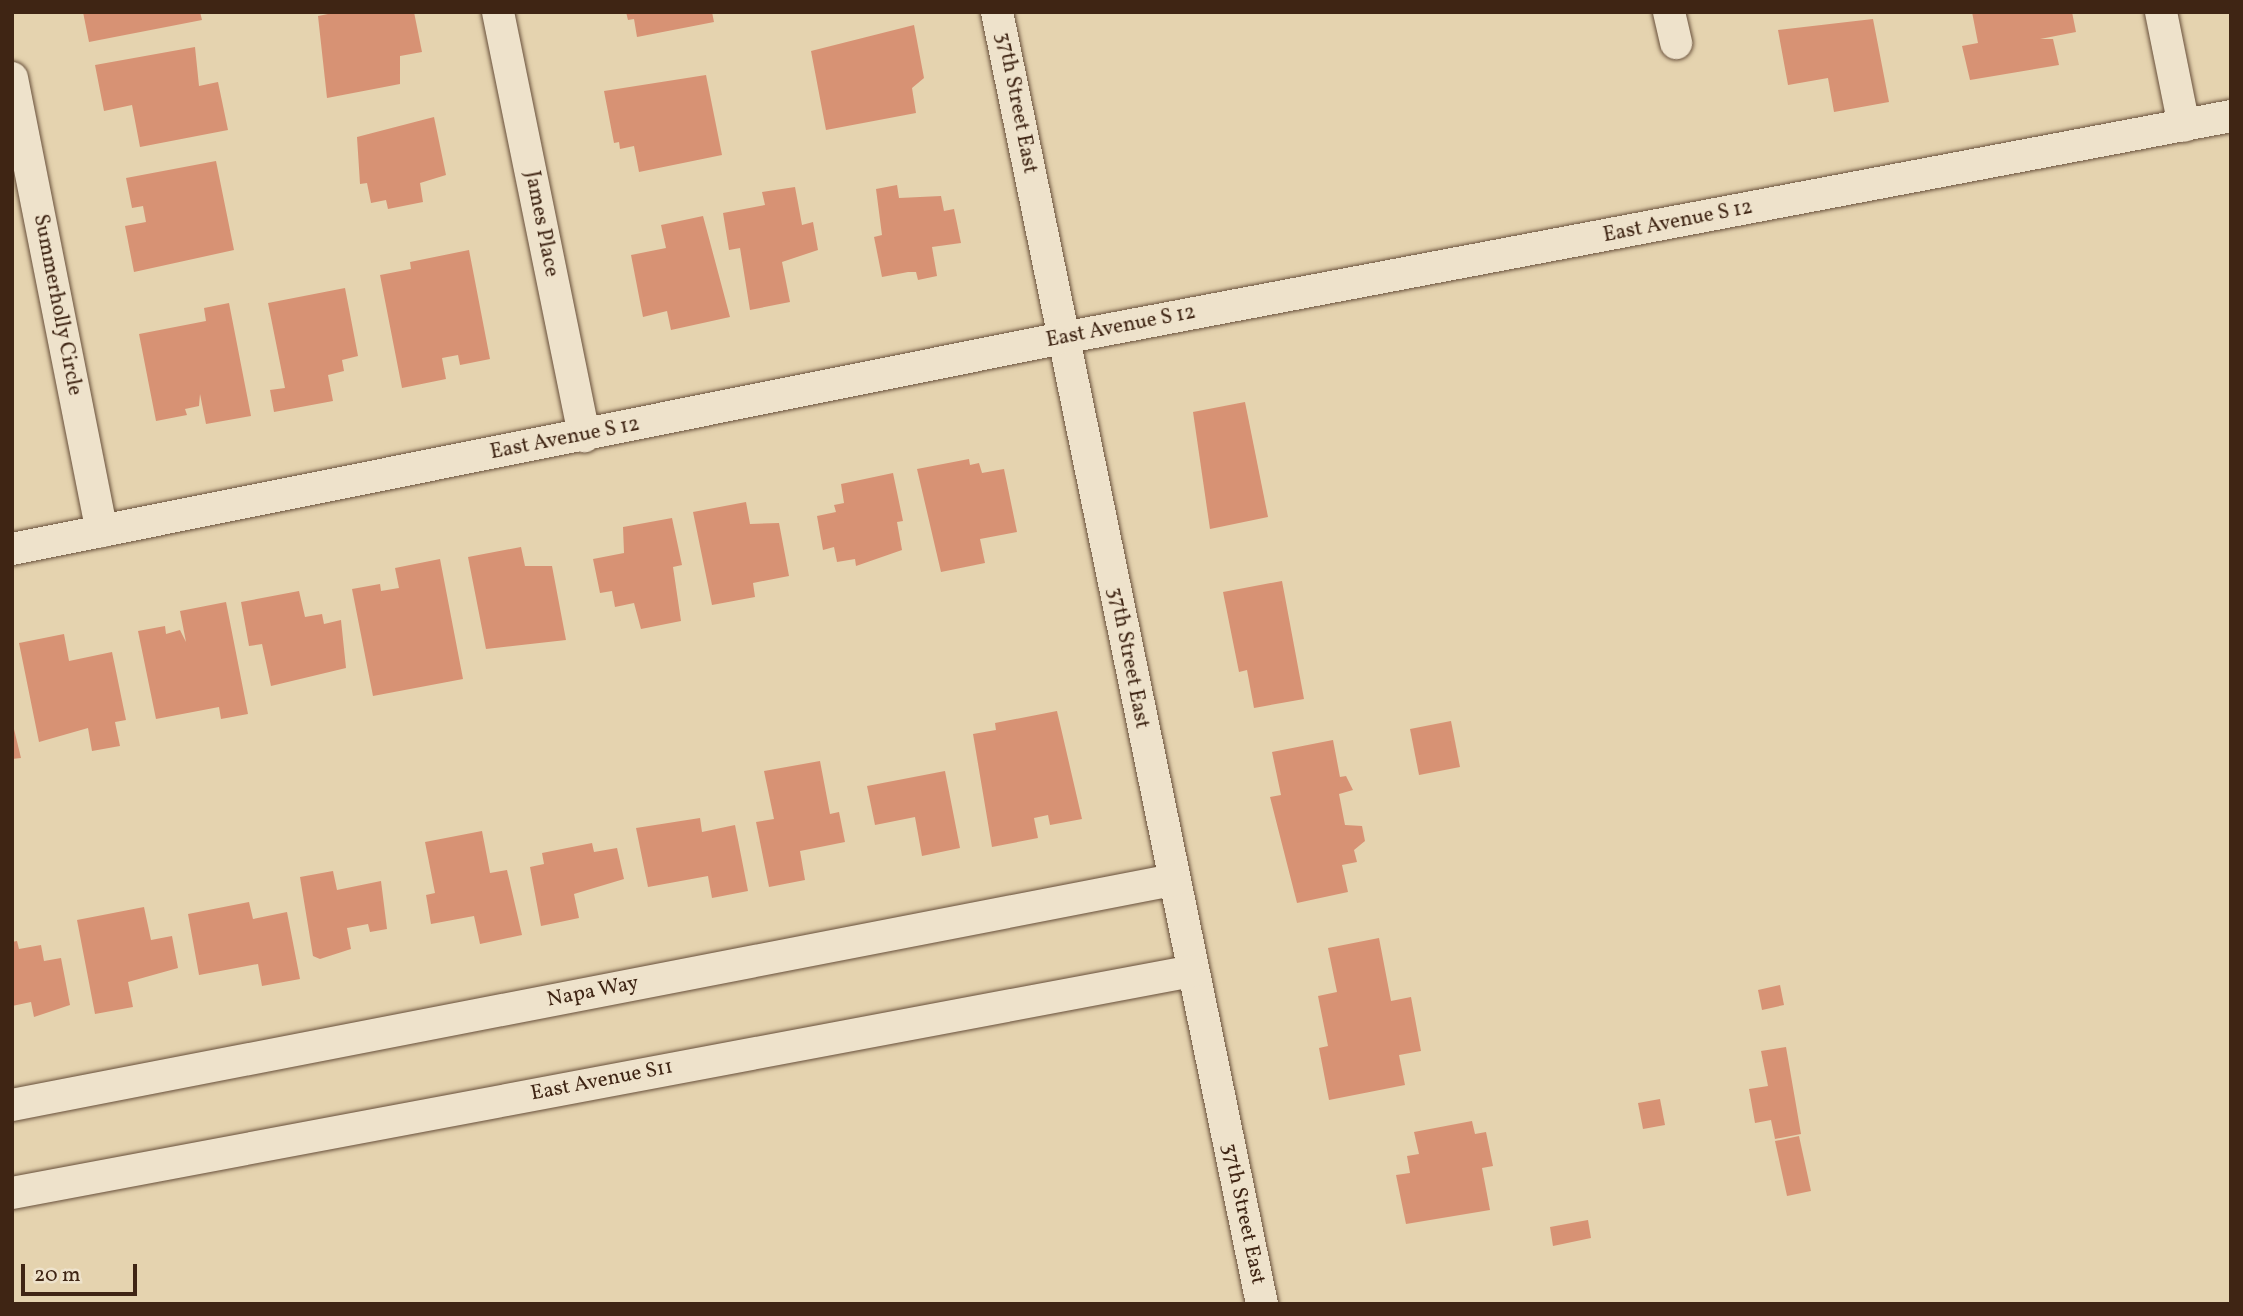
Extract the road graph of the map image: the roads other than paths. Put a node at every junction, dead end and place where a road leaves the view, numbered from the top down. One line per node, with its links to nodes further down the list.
1 (498, 12): 10 (street, James Place)
2 (997, 12): 9 (street, 37th Street East)
3 (1669, 12): 5 (street)
4 (2161, 12): 8 (street)
5 (1675, 43)
6 (12, 78): 11 (street, Summerholly Circle)
7 (2231, 116): 8 (street, East Avenue S 12)
8 (2183, 126): 9 (street, East Avenue S 12)
9 (1063, 338): 10 (street, East Avenue S 12); 13 (street, 37th Street East)
10 (584, 436): 11 (street, East Avenue S 12)
11 (102, 531): 12 (street, East Avenue S 12)
12 (12, 549)
13 (1173, 880): 14 (street, 37th Street East); 15 (street, Napa Way)
14 (1193, 971): 16 (street, East Avenue S11); 17 (street, 37th Street East)
15 (12, 1105)
16 (12, 1193)
17 (1262, 1304)

